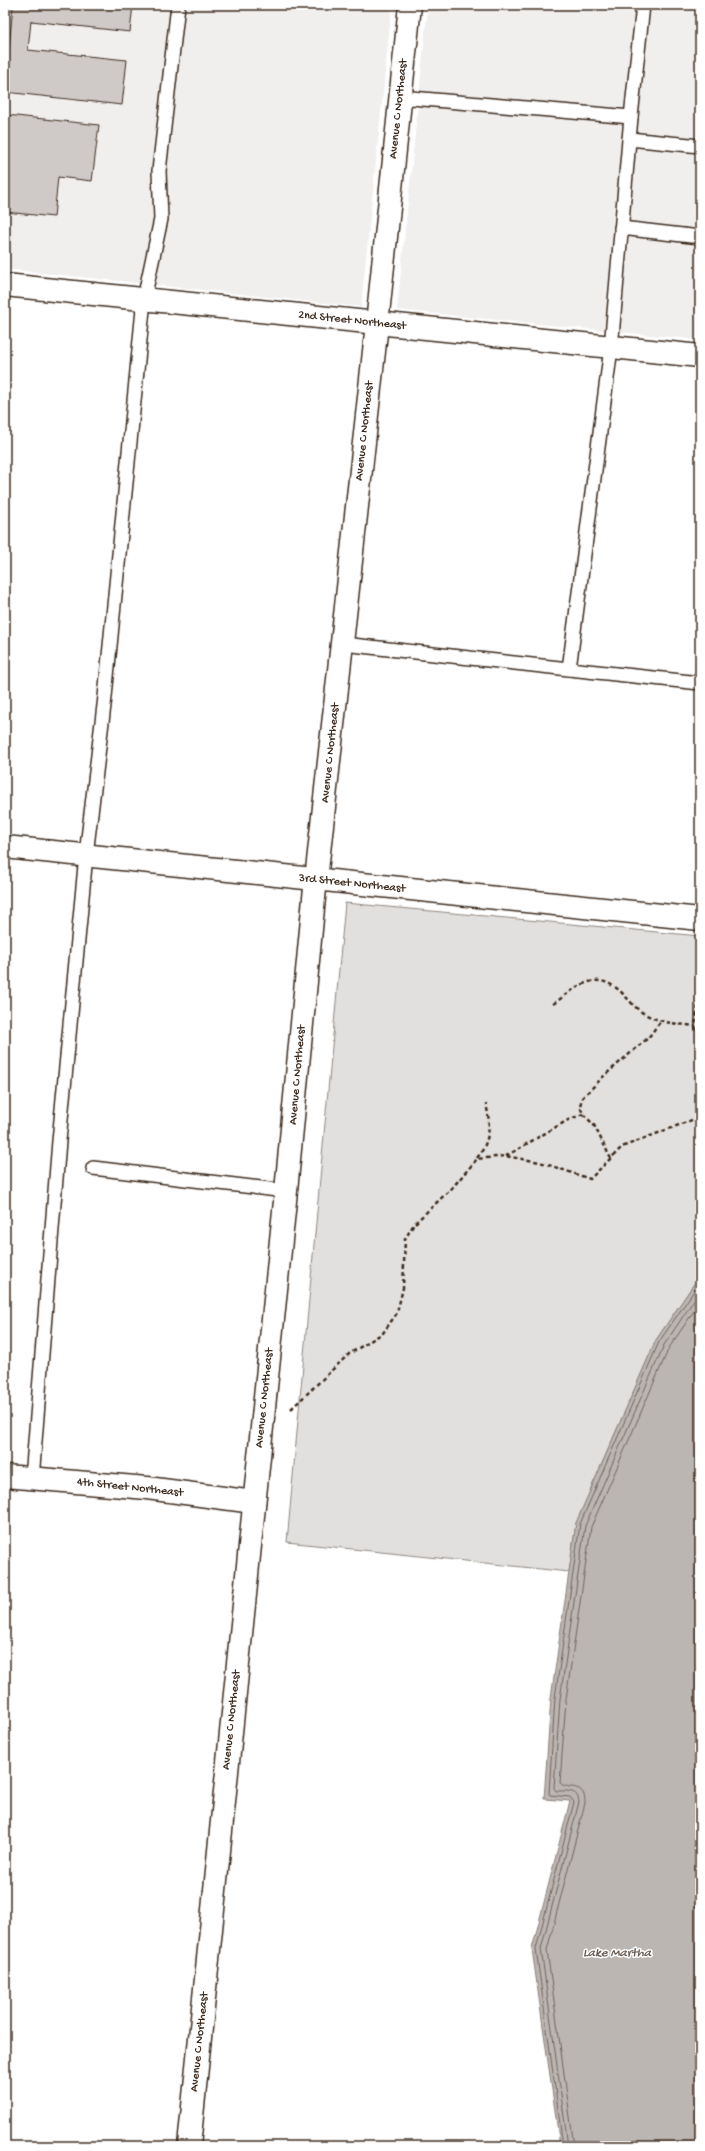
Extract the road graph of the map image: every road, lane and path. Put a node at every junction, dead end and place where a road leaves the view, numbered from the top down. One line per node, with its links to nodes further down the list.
1 (178, 5): 11 (lane)
2 (410, 5): 4 (street, Avenue C Northeast)
3 (643, 5): 5 (lane)
4 (400, 97): 5 (lane); 12 (street, Avenue C Northeast)
5 (631, 117): 6 (lane)
6 (629, 139): 7 (lane); 8 (lane)
7 (700, 146)
8 (621, 228): 9 (lane); 13 (lane)
9 (700, 237)
10 (5, 285): 11 (street, 2nd Street Northeast)
11 (144, 299): 12 (street, 2nd Street Northeast); 19 (lane)
12 (378, 324): 13 (street, 2nd Street Northeast); 15 (street, Avenue C Northeast)
13 (611, 348): 14 (street, 2nd Street Northeast); 16 (lane)
14 (700, 356)
15 (343, 644): 16 (lane); 20 (street, Avenue C Northeast)
16 (569, 669): 17 (lane)
17 (700, 683)
18 (5, 847): 19 (street, 3rd Street Northeast)
19 (86, 855): 20 (street, 3rd Street Northeast); 37 (lane)
20 (316, 881): 21 (street, 3rd Street Northeast); 34 (street, Avenue C Northeast)
21 (700, 919)
22 (700, 992): 25 (path)
23 (553, 1004): 24 (path)
24 (660, 1022): 25 (path); 29 (path)
25 (695, 1026): 26 (path)
26 (700, 1042)
27 (700, 1086): 32 (path)
28 (486, 1104): 31 (path)
29 (583, 1114): 30 (path); 32 (path)
30 (505, 1156): 31 (path); 32 (path)
31 (477, 1159): 35 (path)
32 (611, 1159)
33 (93, 1168): 34 (lane)
34 (286, 1191): 38 (street, Avenue C Northeast)
35 (287, 1413)
36 (5, 1476): 37 (street, 4th Street Northeast)
37 (32, 1479): 38 (street, 4th Street Northeast)
38 (254, 1502): 39 (street, Avenue C Northeast)
39 (189, 2146)

